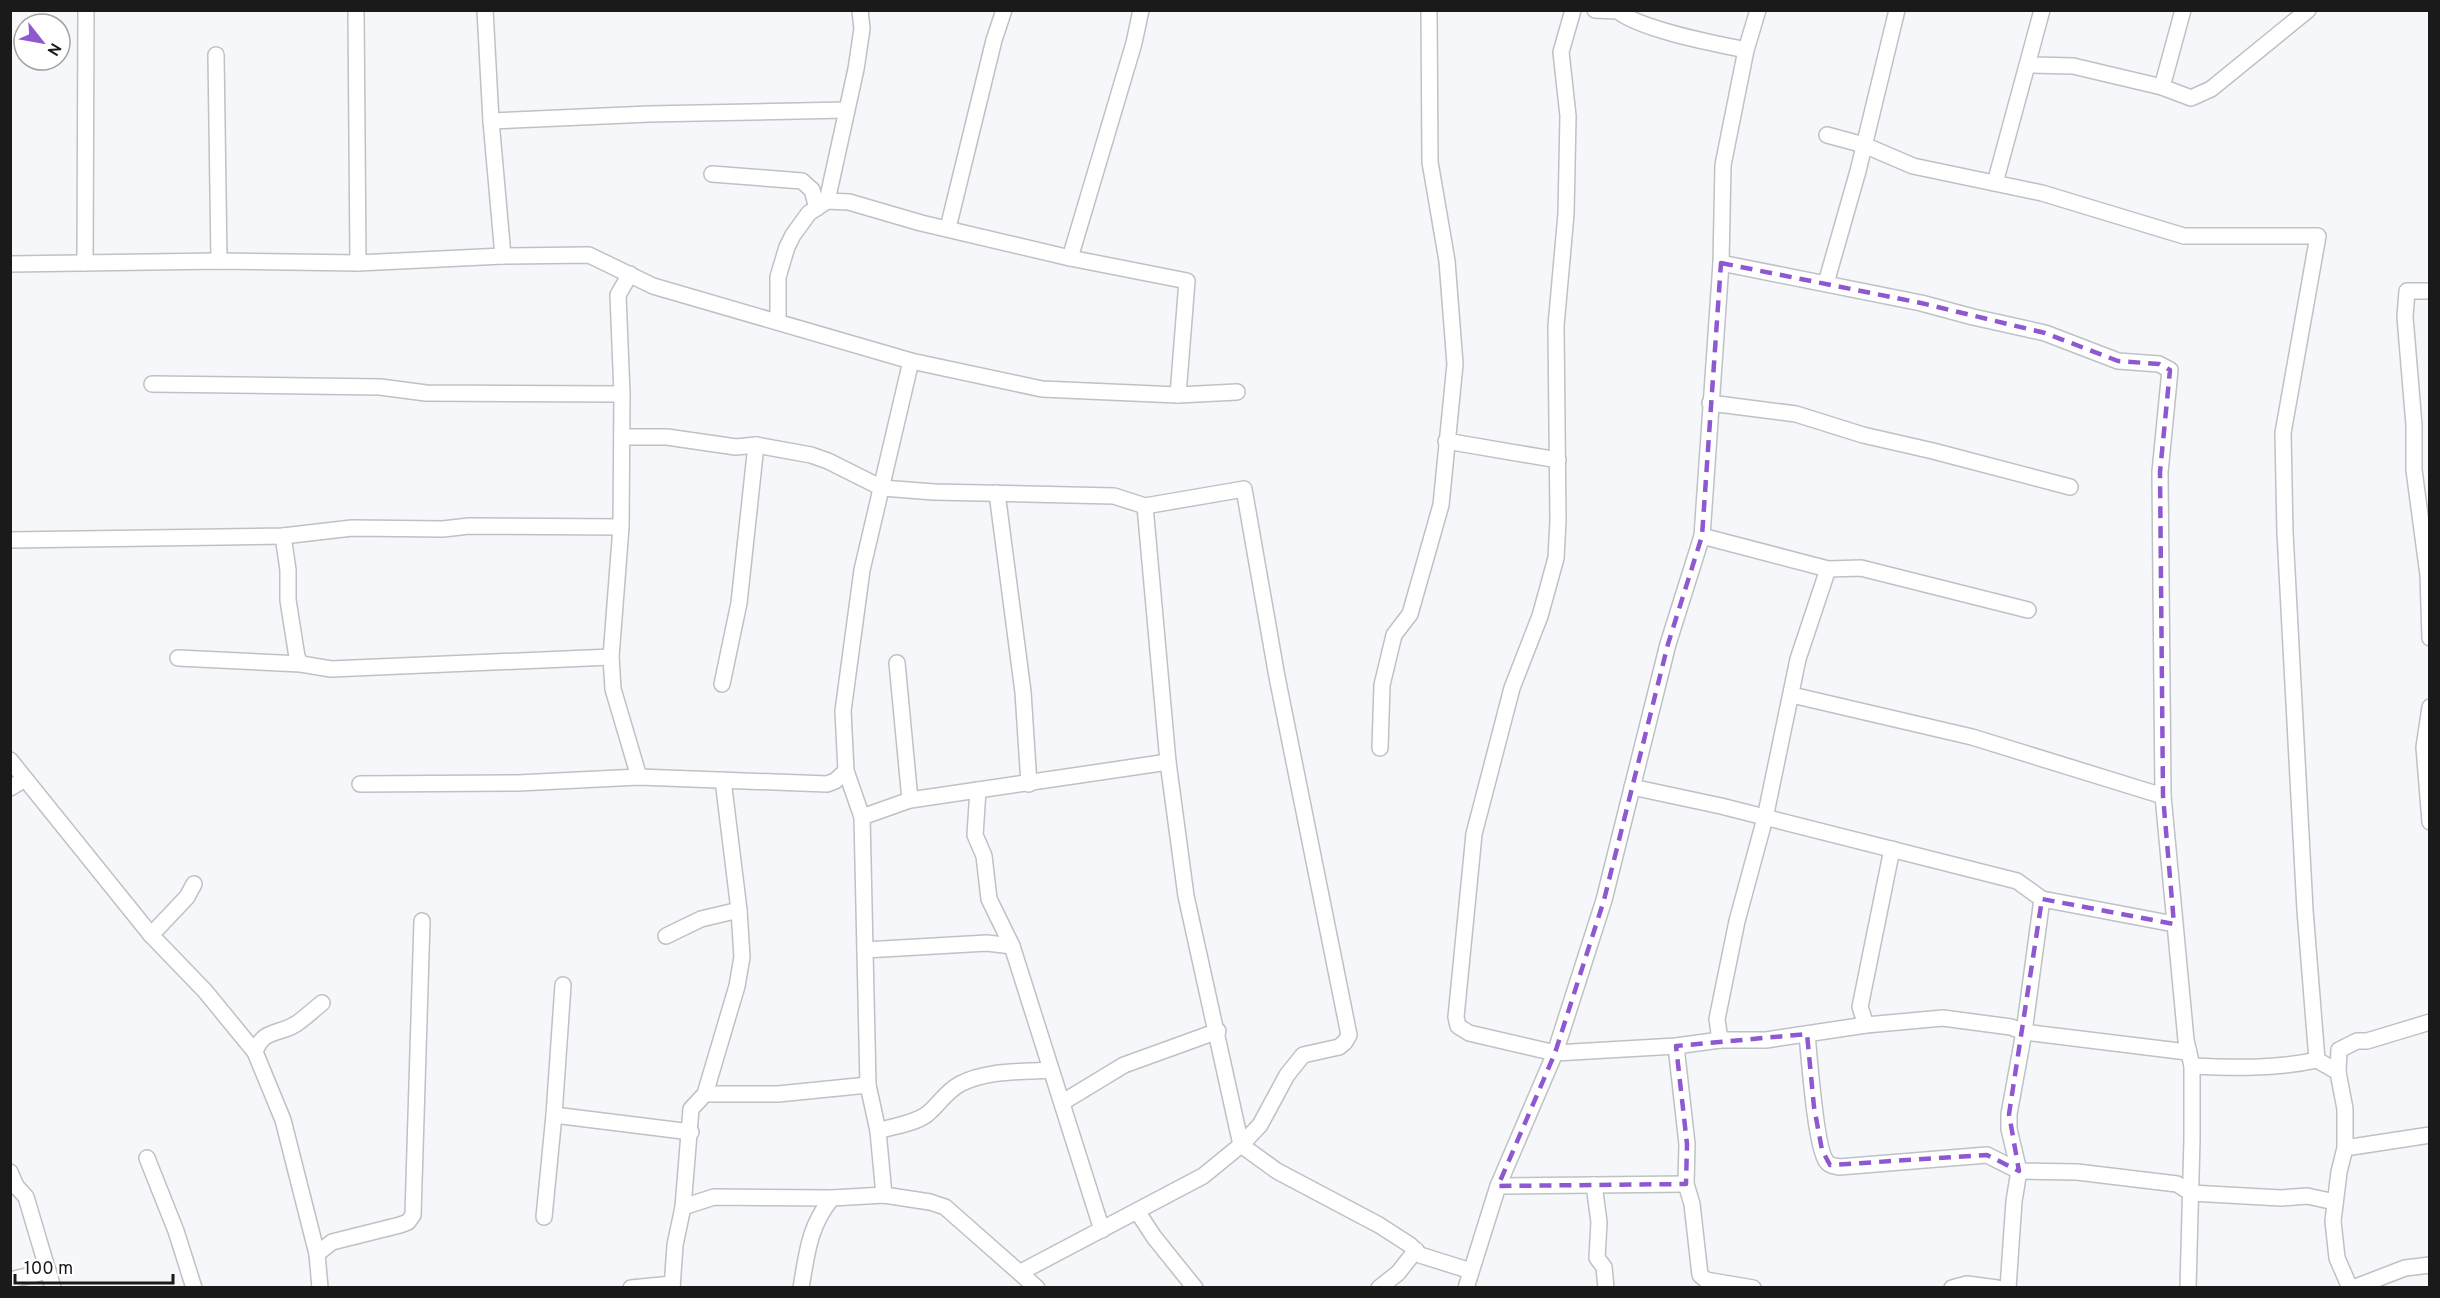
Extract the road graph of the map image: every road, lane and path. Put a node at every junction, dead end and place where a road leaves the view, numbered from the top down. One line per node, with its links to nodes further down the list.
1 (86, 10): 31 (street)
2 (356, 10): 32 (street)
3 (485, 10): 21 (street)
4 (860, 10): 20 (street)
5 (1004, 10): 27 (street)
6 (1141, 10): 29 (street)
7 (1429, 10): 48 (street)
8 (1573, 10): 50 (street)
9 (1596, 10): 15 (street)
10 (1758, 10): 16 (street)
11 (1897, 10): 23 (street)
12 (2042, 10): 18 (street)
13 (2183, 10): 19 (street)
14 (2308, 10): 19 (street)
15 (1617, 11): 16 (street)
16 (1746, 50): 33 (street)
17 (216, 56): 30 (street)
18 (2028, 65): 19 (street); 25 (street)
19 (2162, 87)
20 (846, 110): 21 (street); 26 (street)
21 (492, 121): 28 (street)
22 (1827, 135): 23 (street)
23 (1864, 145): 25 (street); 36 (street)
24 (712, 174): 26 (street)
25 (1995, 183): 110 (street)
26 (822, 205): 27 (street); 38 (street)
27 (948, 228): 29 (street)
28 (503, 256): 32 (street); 35 (street)
29 (1070, 258): 43 (street)
30 (219, 261): 31 (street); 32 (street)
31 (85, 262): 34 (street)
32 (358, 263)
33 (1721, 263): 36 (street); 44 (street)
34 (10, 264)
35 (630, 274): 38 (street); 42 (street)
36 (1826, 284): 83 (street)
37 (2430, 291): 46 (street)
38 (778, 322): 39 (street)
39 (911, 361): 43 (street); 51 (street)
40 (152, 384): 42 (street)
41 (1237, 392): 43 (street)
42 (622, 394): 47 (street)
43 (1178, 395)
44 (1710, 403): 52 (street); 57 (street)
45 (2430, 423): 46 (street)
46 (2414, 425): 59 (street)
47 (622, 437): 49 (street); 55 (street)
48 (1446, 441): 50 (street); 70 (street)
49 (756, 446): 51 (street); 67 (street)
50 (1558, 460): 108 (street)
51 (882, 488): 53 (street); 75 (street)
52 (2070, 488)
53 (997, 493): 54 (street); 79 (street)
54 (1145, 506): 73 (street); 120 (street)
55 (621, 527): 56 (street); 63 (street)
56 (283, 536): 58 (street); 66 (street)
57 (1702, 536): 60 (street); 80 (street)
58 (10, 540)
59 (2428, 560): 62 (street)
60 (1828, 568): 61 (street); 68 (street)
61 (2028, 610)
62 (2430, 638)
63 (611, 657): 66 (street); 74 (street)
64 (178, 658): 66 (street)
65 (897, 663): 84 (street)
66 (301, 664)
67 (722, 684)
68 (1792, 695): 83 (street); 86 (street)
69 (2430, 707): 71 (street)
70 (1380, 748)
71 (2427, 748): 87 (street)
72 (10, 760): 76 (street)
73 (1168, 762): 79 (street); 102 (street)
74 (639, 777): 77 (street); 78 (street)
75 (844, 778): 77 (street); 85 (street)
76 (25, 779): 81 (street); 94 (street)
77 (723, 780): 91 (street)
78 (360, 784)
79 (1029, 784): 82 (street)
80 (1632, 787): 86 (street); 108 (street)
81 (10, 788)
82 (978, 790): 84 (street); 96 (street)
83 (2163, 796): 93 (street)
84 (910, 800): 85 (street)
85 (862, 817): 97 (street)
86 (1765, 818): 88 (street); 105 (street)
87 (2430, 822)
88 (1892, 849): 90 (street); 101 (street)
89 (194, 884): 94 (street)
90 (2042, 899): 93 (street); 103 (street)
91 (739, 910): 95 (street); 114 (street)
92 (422, 921): 137 (street)
93 (2174, 924): 109 (street)
94 (151, 935): 107 (street)
95 (666, 936)
96 (1012, 946): 97 (street); 111 (street)
97 (865, 950): 113 (street)
98 (563, 985): 116 (street)
99 (322, 1003): 107 (street)
100 (2430, 1022): 112 (street)
101 (1866, 1025): 103 (street); 104 (street)
102 (1218, 1031): 115 (street); 120 (street)
103 (2024, 1032): 109 (street); 123 (street)
104 (1808, 1034): 105 (street); 123 (street)
105 (1720, 1041): 106 (street)
106 (1676, 1046): 108 (street); 125 (street)
107 (255, 1052): 137 (street)
108 (1555, 1053): 126 (street)
109 (2189, 1059): 110 (street); 128 (street)
110 (2317, 1060): 112 (street)
111 (1050, 1070): 115 (street); 117 (street)
112 (2338, 1072): 121 (street)
113 (868, 1085): 114 (street); 117 (street)
114 (705, 1094): 118 (street)
115 (1063, 1102): 135 (street)
116 (554, 1115): 118 (street); 134 (street)
117 (878, 1131): 129 (street)
118 (691, 1132): 132 (street)
119 (2430, 1134): 121 (street)
120 (1242, 1144): 133 (street); 136 (street)
121 (2345, 1148): 131 (street)
122 (147, 1158): 145 (street)
123 (2019, 1172): 128 (street); 157 (street)
124 (12, 1181): 139 (street)
125 (1686, 1184): 127 (street); 154 (street)
126 (1498, 1185): 127 (street); 140 (street)
127 (1594, 1185): 153 (street)
128 (2191, 1193): 131 (street); 158 (street)
129 (884, 1195): 130 (street); 141 (street)
130 (832, 1198): 132 (street); 148 (street)
131 (2334, 1202): 159 (street)
132 (683, 1207): 143 (street)
133 (1137, 1211): 135 (street); 150 (street)
134 (544, 1217)
135 (1102, 1230): 141 (street)
136 (1416, 1250): 140 (street); 151 (street)
137 (317, 1254): 146 (street)
138 (2430, 1265): 159 (street)
139 (48, 1271): 142 (street); 144 (street)
140 (1471, 1271): 152 (street)
141 (1021, 1272): 149 (street)
142 (10, 1280)
143 (672, 1286): 147 (street)
144 (53, 1287)
145 (194, 1287)
146 (317, 1287)
147 (631, 1287)
148 (801, 1287)
149 (1037, 1287)
150 (1196, 1287)
151 (1379, 1287)
152 (1466, 1287)
153 (1606, 1287)
154 (1754, 1287)
155 (1952, 1287): 156 (street)
156 (1997, 1287)
157 (2008, 1287)
158 (2188, 1287)
159 (2351, 1287)

